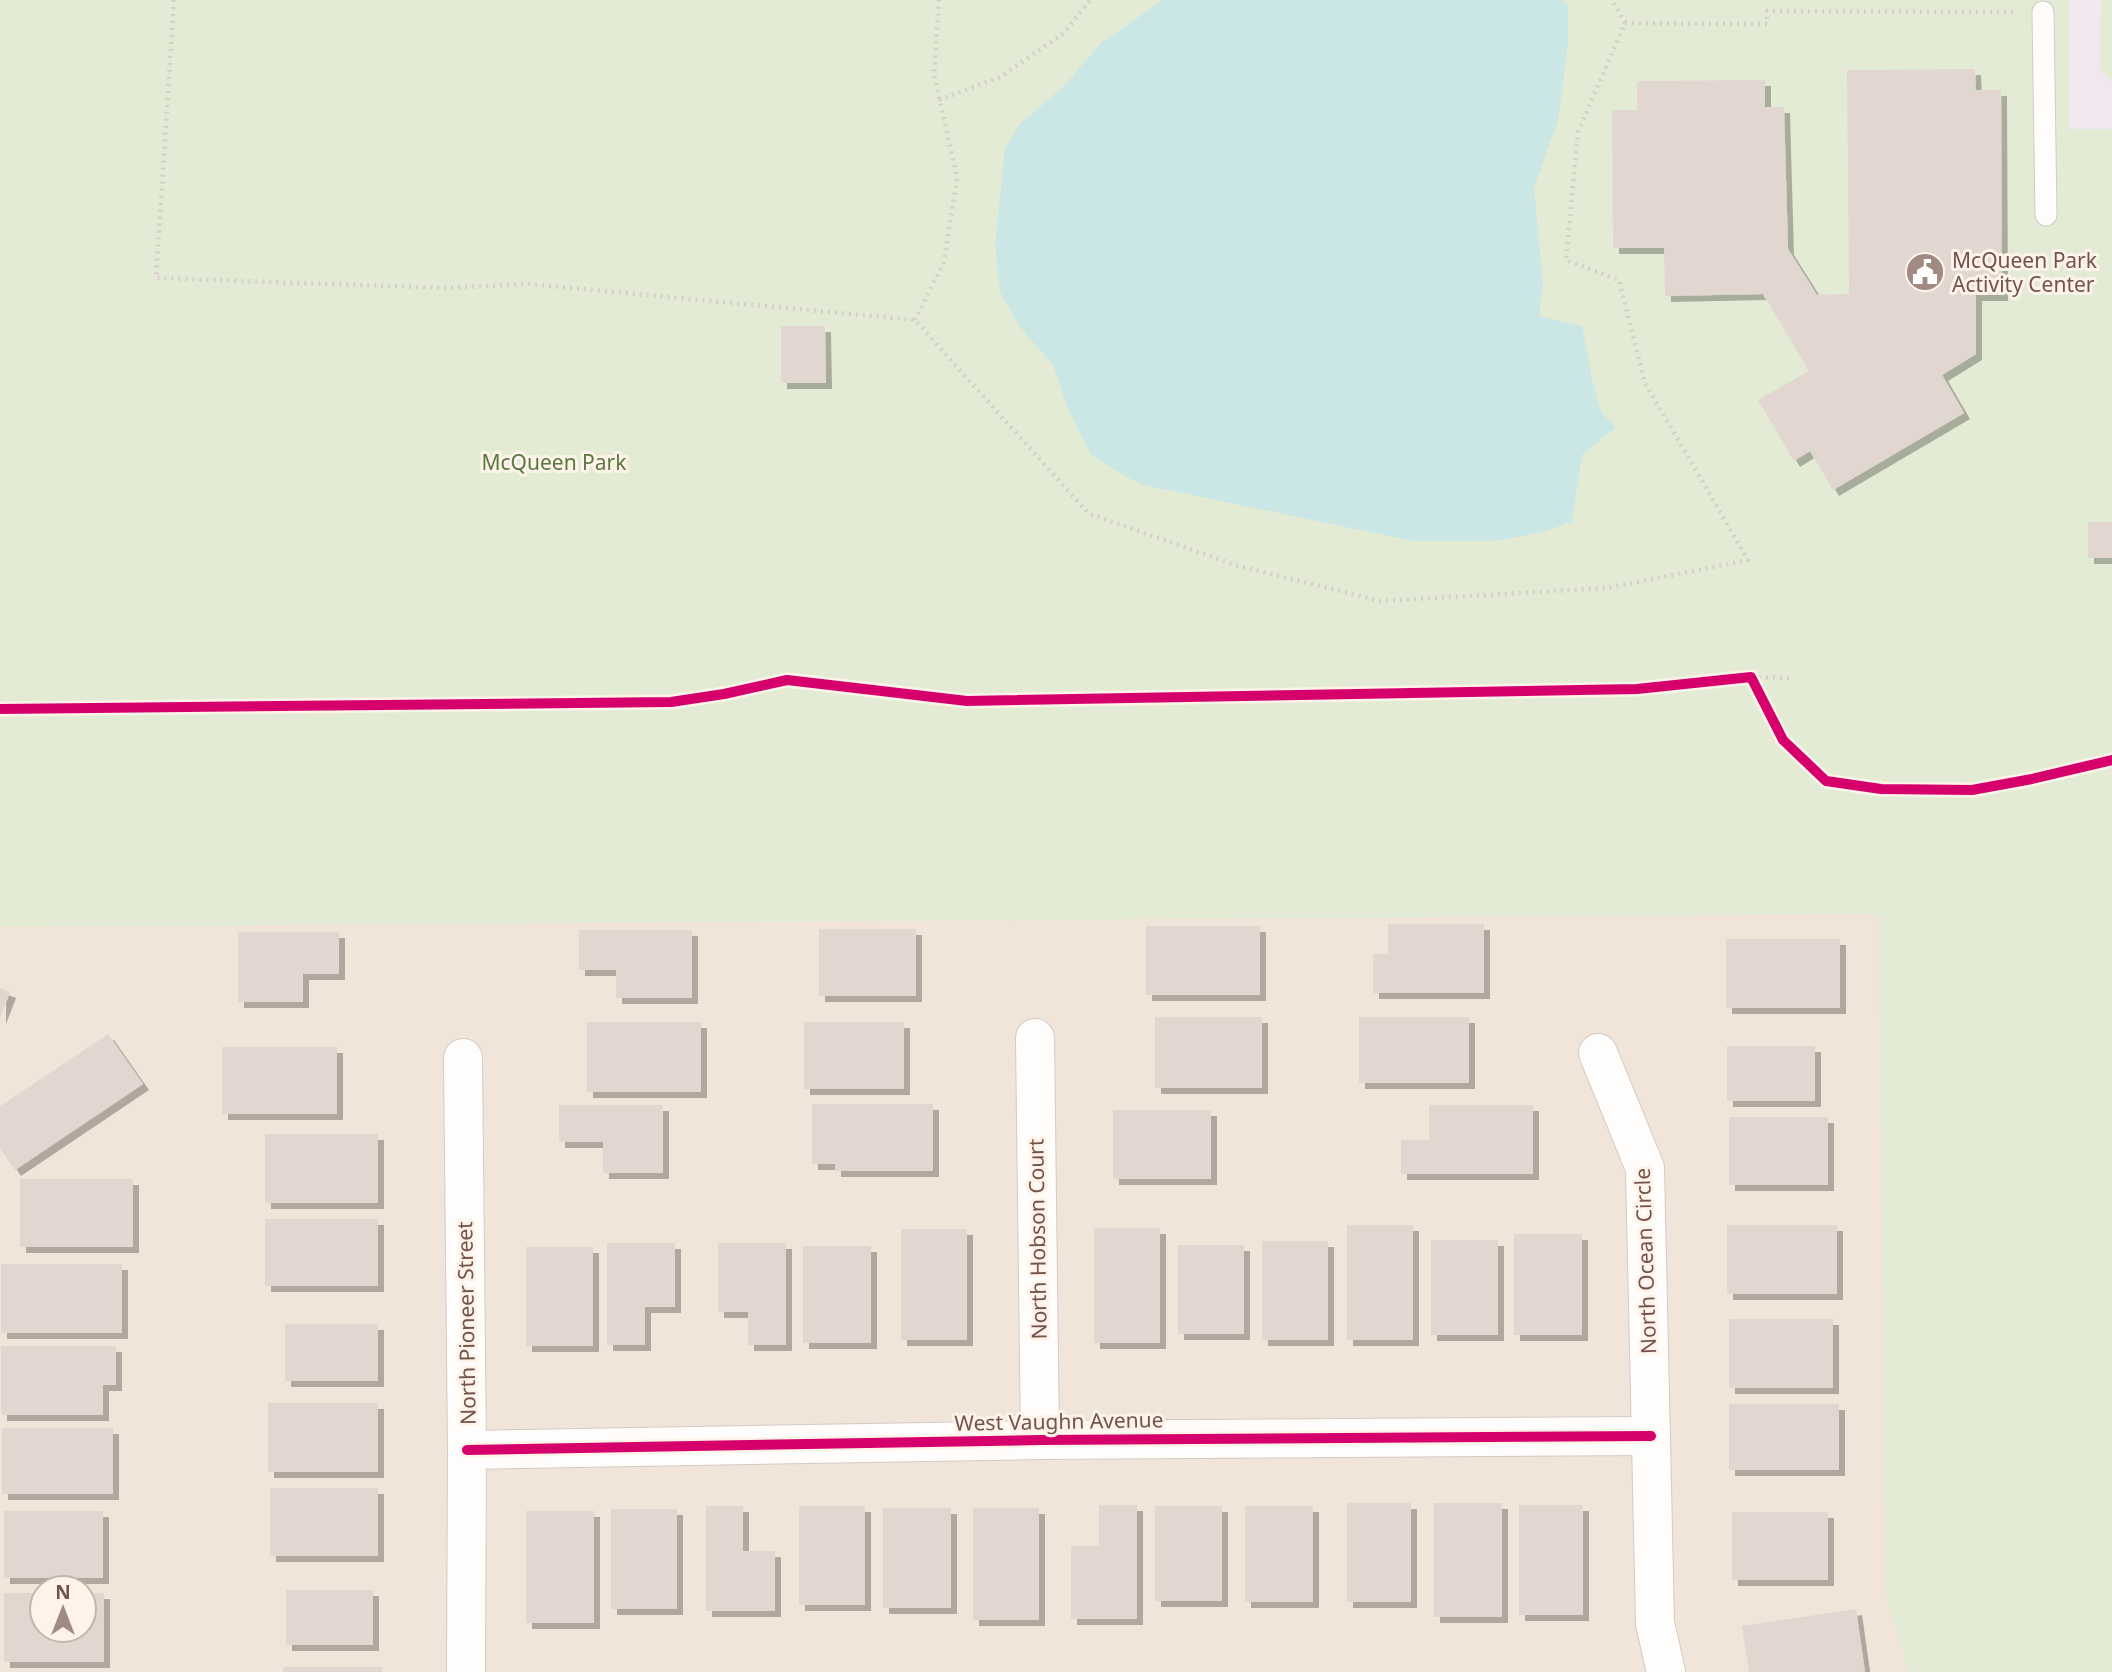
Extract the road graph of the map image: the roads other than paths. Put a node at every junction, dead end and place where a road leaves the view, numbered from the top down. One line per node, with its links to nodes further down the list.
1 (2043, 12): 2 (lane)
2 (2046, 215)
3 (1035, 1038): 7 (street, North Hobson Court)
4 (1598, 1053): 6 (street, North Ocean Circle)
5 (463, 1058): 8 (street, North Pioneer Street)
6 (1651, 1436): 7 (street, West Vaughn Avenue); 10 (street, North Ocean Circle)
7 (1040, 1440): 8 (street, West Vaughn Avenue)
8 (467, 1450): 9 (street, North Pioneer Street)
9 (467, 1672)
10 (1666, 1672)

